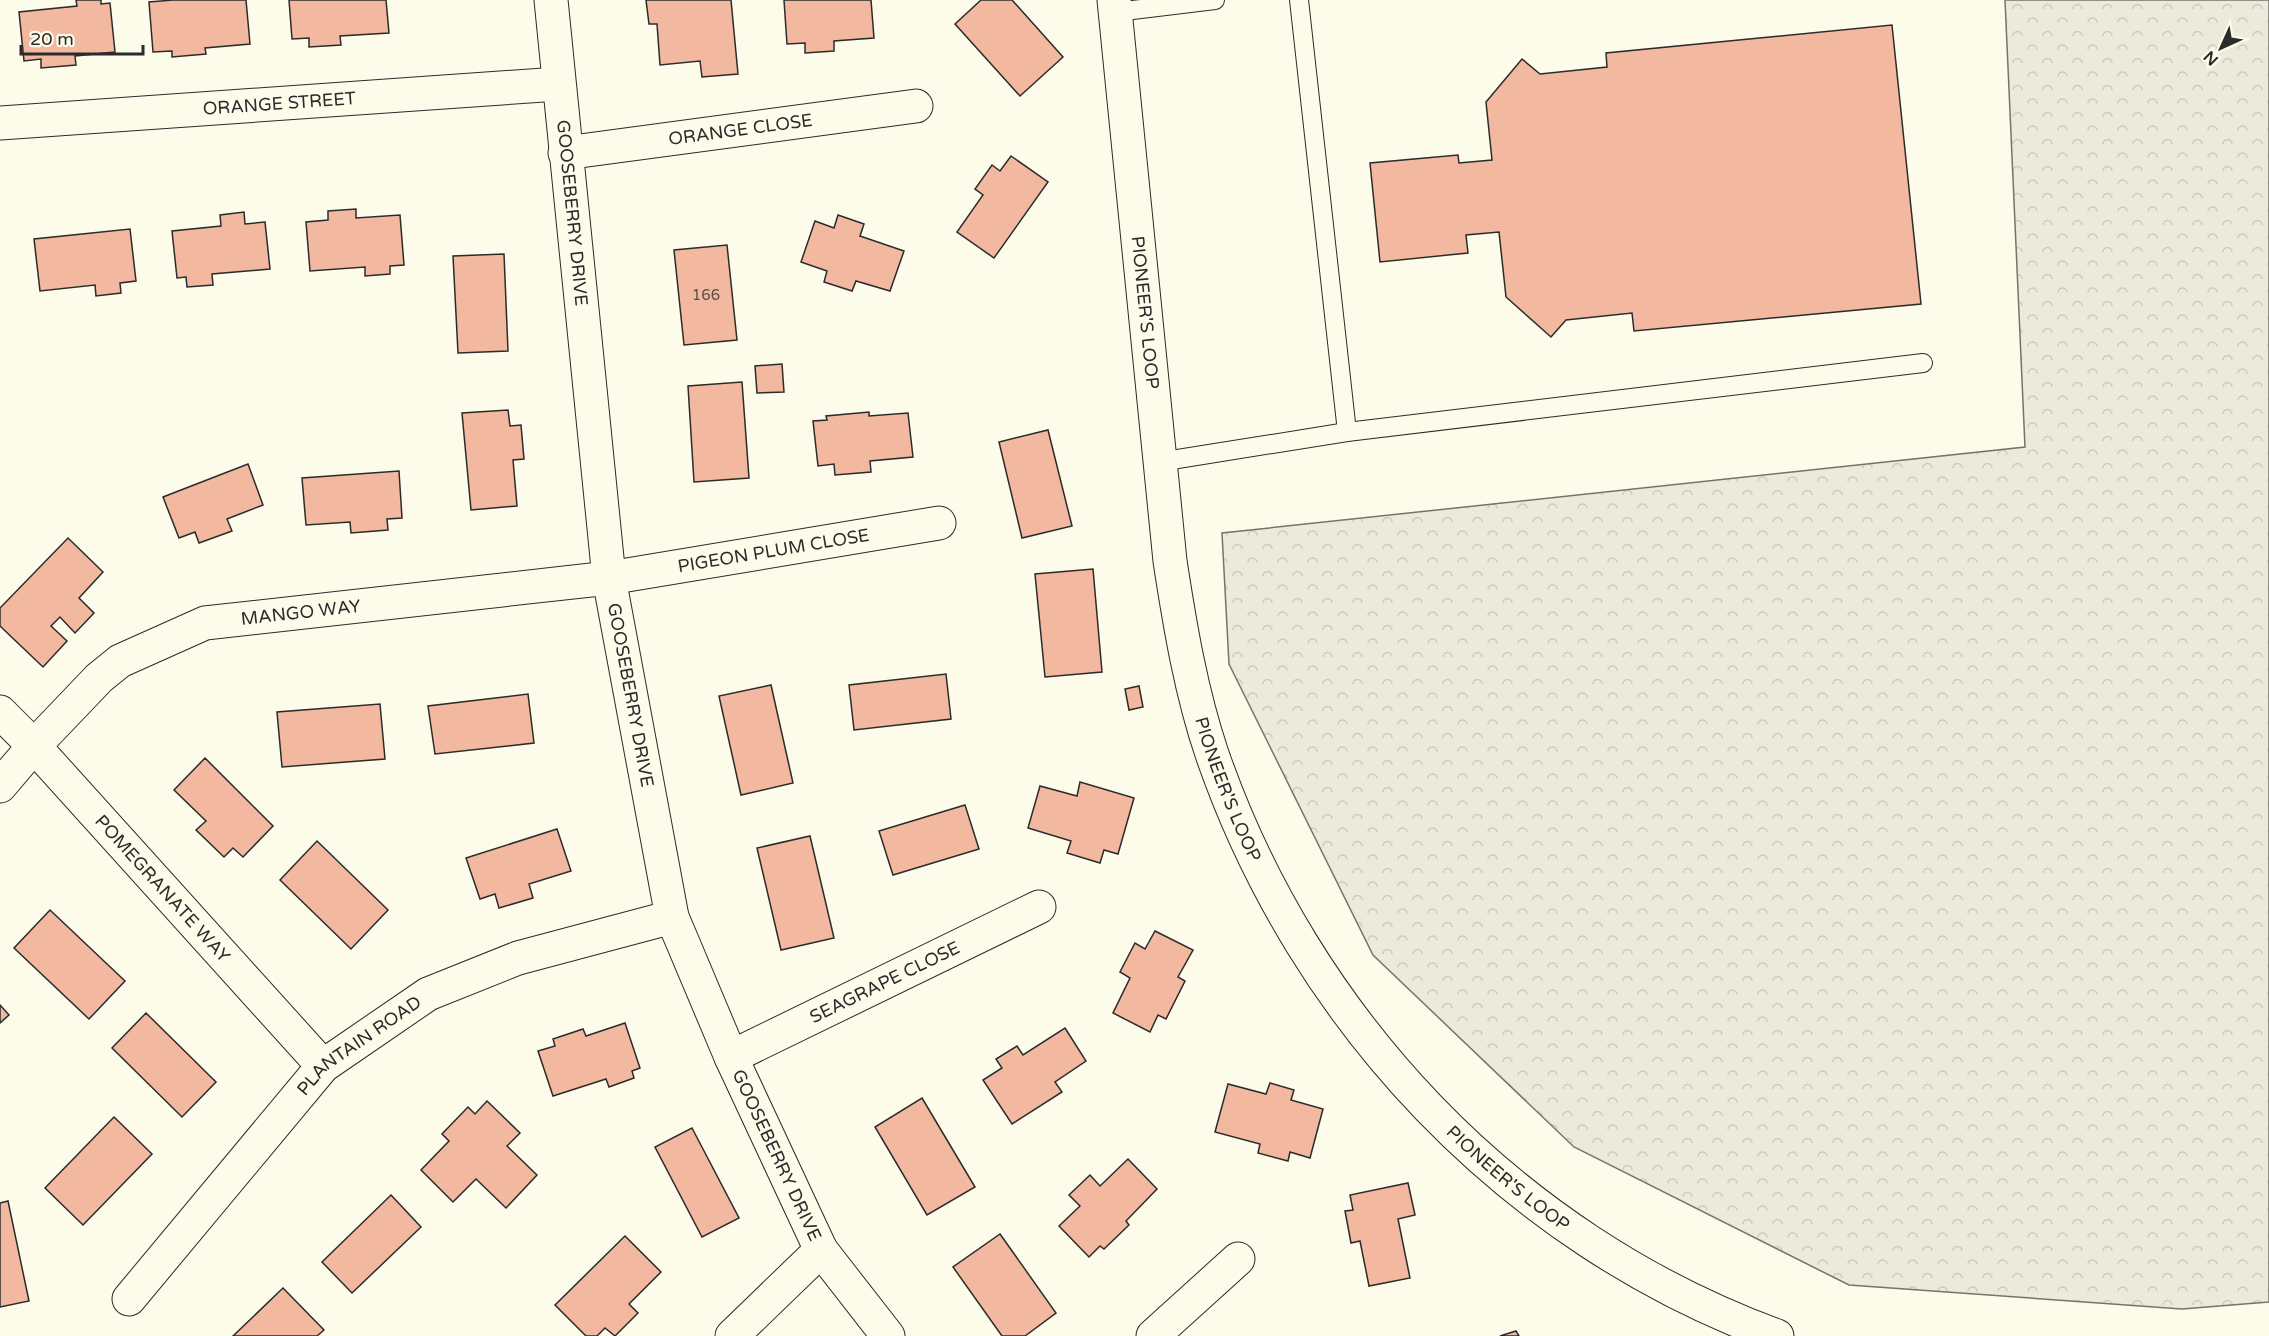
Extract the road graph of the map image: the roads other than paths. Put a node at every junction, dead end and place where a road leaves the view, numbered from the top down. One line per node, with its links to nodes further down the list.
1 (551, 0): 5 (street, GOOSEBERRY DRIVE)
2 (1215, 0): 4 (lane)
3 (1299, 0): 10 (lane)
4 (1115, 6): 11 (street, PIONEER'S LOOP)
5 (558, 84): 7 (street, ORANGE STREET); 8 (street, GOOSEBERRY DRIVE)
6 (916, 106): 8 (street, ORANGE CLOSE)
7 (0, 123)
8 (564, 153): 13 (street, GOOSEBERRY DRIVE)
9 (1923, 363): 10 (lane)
10 (1347, 432): 11 (lane)
11 (1159, 462): 27 (street, PIONEER'S LOOP)
12 (939, 523): 13 (street, PIGEON PLUM CLOSE)
13 (609, 578): 15 (street, MANGO WAY); 18 (street, GOOSEBERRY DRIVE)
14 (0, 712): 15 (street, POMEGRANATE WAY)
15 (34, 746): 16 (street, MANGO WAY); 20 (street, POMEGRANATE WAY)
16 (0, 786)
17 (1039, 907): 19 (street, SEAGRAPE CLOSE)
18 (672, 917): 19 (street, GOOSEBERRY DRIVE); 20 (street, PLANTAIN ROAD)
19 (731, 1057): 21 (street, GOOSEBERRY DRIVE)
20 (323, 1066): 23 (street, PLANTAIN ROAD)
21 (821, 1251): 24 (street); 25 (street, GOOSEBERRY DRIVE)
22 (1238, 1258): 26 (street)
23 (129, 1299)
24 (732, 1336)
25 (888, 1336)
26 (1153, 1336)
27 (1777, 1336)

